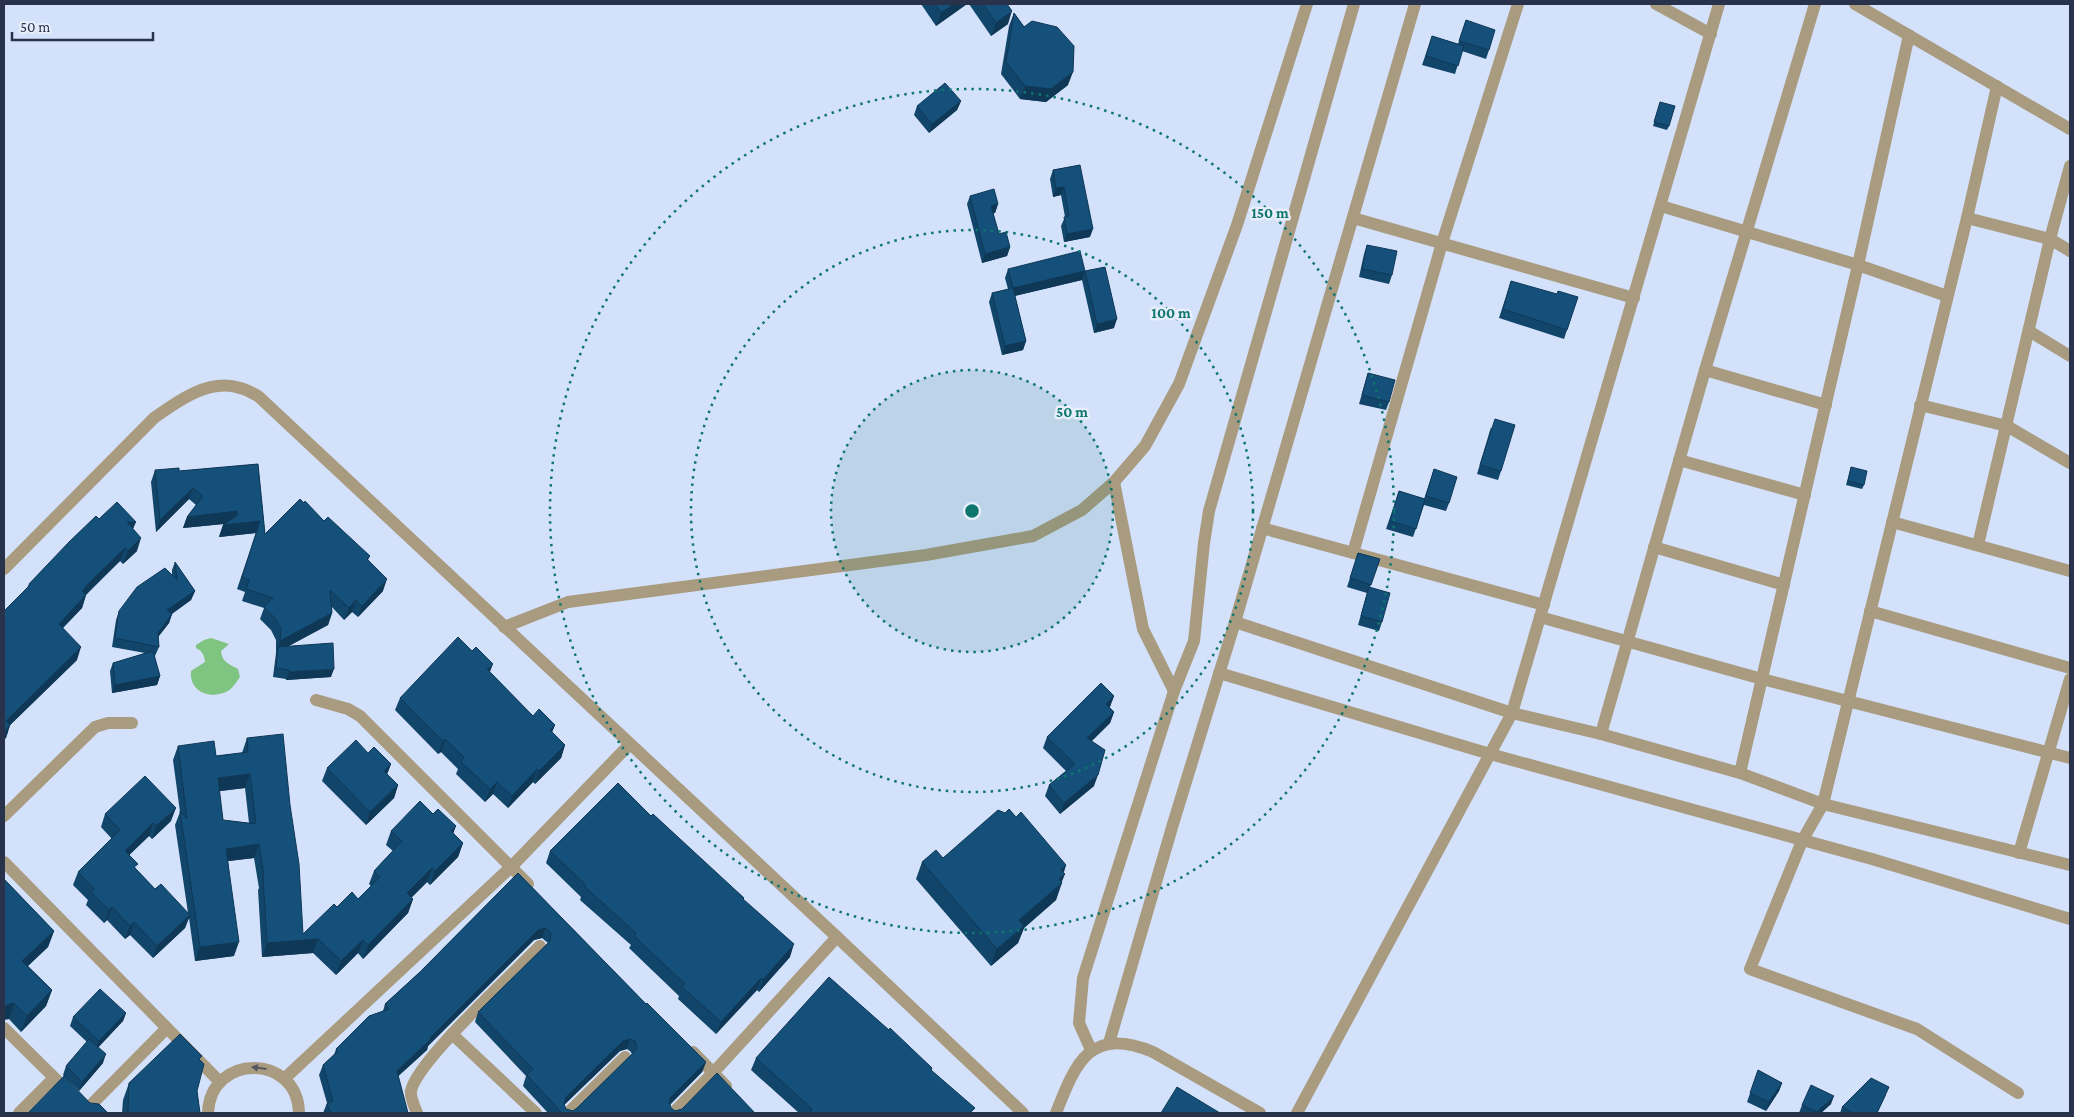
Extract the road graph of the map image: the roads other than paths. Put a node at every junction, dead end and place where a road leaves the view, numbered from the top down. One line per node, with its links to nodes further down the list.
1 (1307, 4): 32 (street)
2 (1354, 4): 51 (street)
3 (1416, 4): 15 (street)
4 (1518, 4): 19 (street)
5 (1656, 4): 9 (street)
6 (1719, 4): 9 (street)
7 (1816, 4): 17 (street)
8 (1856, 4): 10 (street)
9 (1711, 34): 14 (street)
10 (1909, 35): 11 (street); 21 (street)
11 (1997, 86): 12 (street); 16 (street)
12 (2070, 129)
13 (2070, 166): 18 (street)
14 (1661, 206): 17 (street); 23 (street)
15 (1353, 218): 19 (street); 35 (street)
16 (1966, 218): 18 (street); 22 (street)
17 (1747, 232): 21 (street); 26 (street)
18 (2050, 239): 20 (street); 24 (street)
19 (1442, 244): 23 (street); 38 (street)
20 (2070, 252)
21 (1858, 265): 22 (street); 27 (street)
22 (1947, 296): 28 (street)
23 (1634, 298): 42 (street)
24 (2028, 331): 25 (street); 29 (street)
25 (2070, 356)
26 (1705, 370): 27 (street); 30 (street)
27 (1826, 405): 33 (street)
28 (1920, 405): 29 (street); 34 (street)
29 (2006, 426): 31 (street); 36 (street)
30 (1679, 460): 33 (street); 37 (street)
31 (2070, 463)
32 (1114, 482): 45 (street); 51 (street)
33 (1805, 495): 41 (street)
34 (1892, 522): 36 (street); 43 (street)
35 (1262, 528): 38 (street); 44 (street)
36 (1978, 545): 40 (street)
37 (1654, 547): 41 (street); 46 (street)
38 (1353, 553): 42 (street)
39 (4, 570): 45 (street)
40 (2070, 570)
41 (1784, 585): 49 (street)
42 (1542, 611): 46 (street); 54 (street)
43 (1870, 611): 47 (street); 53 (street)
44 (1235, 622): 48 (street); 54 (street)
45 (504, 627): 57 (street)
46 (1628, 640): 49 (street); 56 (street)
47 (2070, 668)
48 (1219, 673): 59 (street); 76 (street)
49 (1762, 679): 53 (street); 61 (street)
50 (2070, 679): 58 (street)
51 (1174, 691): 78 (street)
52 (316, 700): 68 (street)
53 (1848, 700): 58 (street); 62 (street)
54 (1512, 714): 56 (street); 59 (street)
55 (132, 723): 63 (street)
56 (1601, 734): 61 (street)
57 (629, 745): 68 (street); 71 (street)
58 (2049, 752): 60 (street); 65 (street)
59 (1490, 754): 64 (street); 97 (street)
60 (2070, 758)
61 (1740, 773): 62 (street)
62 (1822, 804): 64 (street); 65 (street)
63 (4, 816)
64 (1802, 841): 70 (street); 85 (street)
65 (2019, 853): 67 (street)
66 (4, 862): 73 (street)
67 (2070, 865)
68 (511, 867): 69 (street); 82 (street)
69 (539, 895)
70 (2070, 919)
71 (837, 937): 80 (street); 94 (street)
72 (540, 946): 75 (street)
73 (167, 1028): 83 (street); 86 (street)
74 (6, 1034): 81 (street)
75 (452, 1034): 90 (street); 91 (street)
76 (1109, 1043): 78 (street); 96 (street)
77 (685, 1044): 80 (street)
78 (1091, 1050): 95 (street)
79 (625, 1057): 92 (street)
80 (713, 1072): 84 (street); 93 (street)
81 (54, 1078): 86 (street); 87 (street)
82 (284, 1079): 83 (street, one-way to 83); 89 (street)
83 (220, 1082): 88 (street)
84 (733, 1093)
85 (2018, 1093)
86 (89, 1111)
87 (19, 1113)
88 (208, 1113)
89 (299, 1113)
90 (418, 1113)
91 (536, 1113)
92 (568, 1113)
93 (673, 1113)
94 (1023, 1113)
95 (1056, 1113)
96 (1260, 1113)
97 (1297, 1113)

